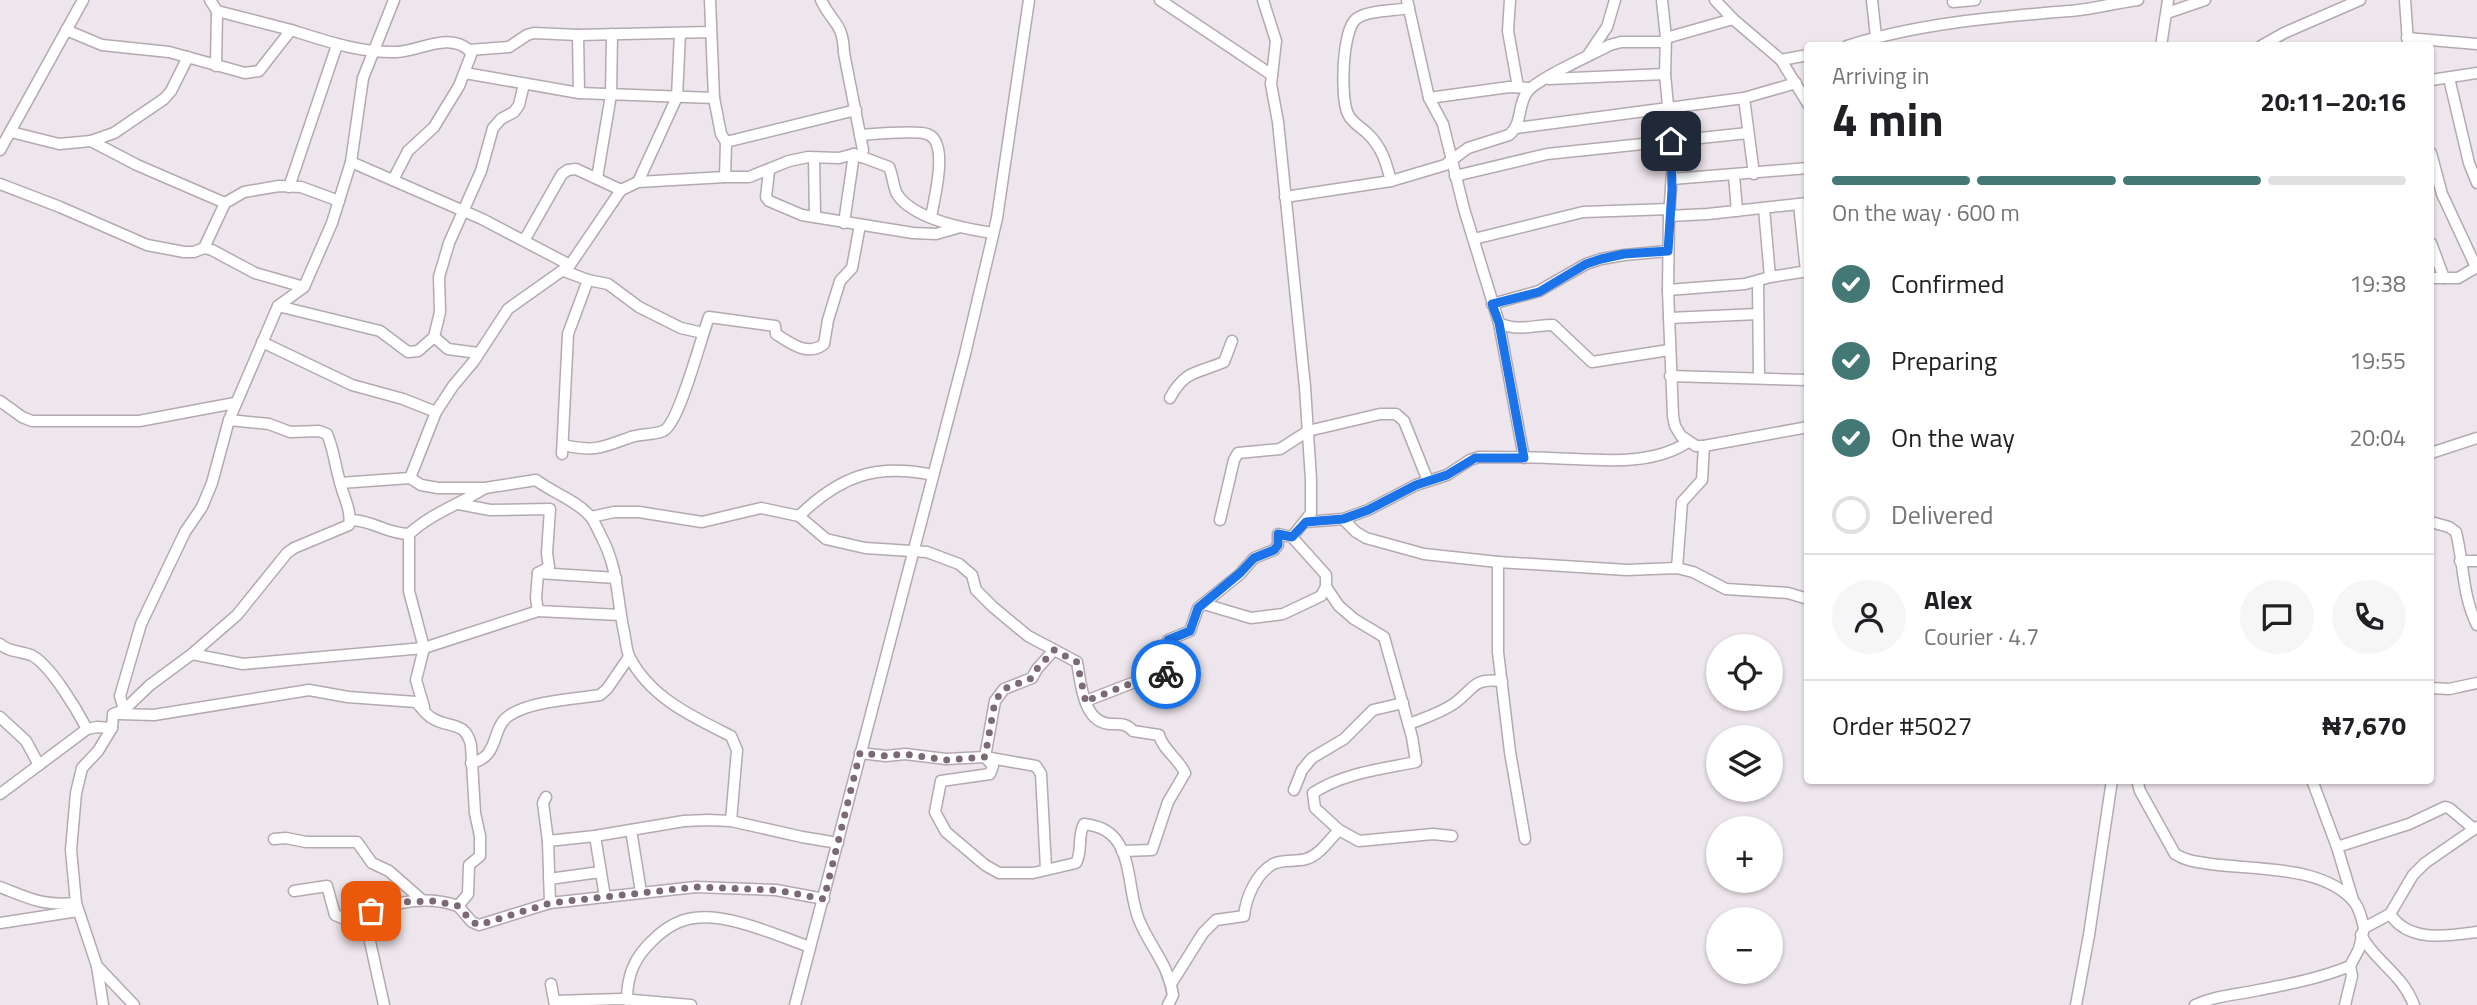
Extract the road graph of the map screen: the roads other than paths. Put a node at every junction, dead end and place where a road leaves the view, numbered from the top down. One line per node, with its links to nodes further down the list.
1 (83, 0): 28 (street)
2 (210, 0): 24 (street)
3 (394, 0): 45 (street)
4 (709, 0): 30 (street)
5 (821, 0): 70 (street)
6 (1029, 0): 114 (street)
7 (1160, 0): 55 (street)
8 (1263, 0): 55 (street)
9 (1510, 0): 61 (street)
10 (1615, 0): 49 (street)
11 (1662, 0): 36 (street)
12 (1872, 0): 35 (street)
13 (1975, 0): 21 (street)
14 (2038, 0): 23 (street)
15 (2138, 0): 23 (street)
16 (2168, 0): 25 (street)
17 (2205, 0): 25 (street)
18 (2360, 0): 32 (street)
19 (2405, 0): 41 (street)
20 (1719, 1): 26 (street)
21 (1953, 1): 27 (street)
22 (1408, 4): 67 (street); 93 (street)
23 (2052, 8): 27 (street)
24 (217, 11): 29 (street); 51 (street)
25 (2167, 13): 38 (street)
26 (1733, 19): 36 (street); 50 (street)
27 (1953, 23): 35 (street)
28 (66, 30): 48 (street); 72 (street)
29 (291, 30): 44 (street); 51 (street)
30 (711, 32): 31 (street); 66 (street)
31 (680, 33): 33 (street); 64 (street)
32 (2284, 33): 39 (street); 40 (street)
33 (612, 34): 34 (street); 63 (street)
34 (578, 35): 46 (street); 62 (street)
35 (1876, 37): 37 (street)
36 (1665, 40): 49 (street); 53 (street)
37 (1860, 42)
38 (2162, 42)
39 (2268, 42)
40 (2288, 42)
41 (2408, 42)
42 (2434, 43): 43 (street)
43 (2477, 44)
44 (337, 45): 45 (street); 97 (street)
45 (374, 50): 46 (street); 81 (street)
46 (469, 50): 52 (street)
47 (1804, 56): 50 (street)
48 (188, 57): 51 (street); 75 (street)
49 (1587, 58): 57 (street)
50 (1781, 60): 59 (street)
51 (216, 66)
52 (465, 73): 60 (street); 92 (street)
53 (1665, 74): 57 (street); 69 (street)
54 (2477, 74): 56 (street)
55 (1272, 75): 100 (street)
56 (2449, 78): 58 (street); 95 (street)
57 (1542, 80): 61 (street)
58 (2434, 80)
59 (1796, 83): 65 (street); 68 (street)
60 (524, 84): 62 (street); 106 (street)
61 (1523, 88): 67 (street); 71 (street)
62 (579, 93): 63 (street)
63 (611, 95): 64 (street); 90 (street)
64 (677, 97): 66 (street); 94 (street)
65 (1804, 97)
66 (714, 98): 77 (street)
67 (1429, 98): 82 (street)
68 (1744, 98): 69 (street); 73 (street)
69 (1668, 107): 71 (street); 76 (street)
70 (856, 110): 74 (street); 77 (street)
71 (1516, 128): 82 (street)
72 (11, 132): 75 (street); 78 (street)
73 (1748, 133): 76 (street); 86 (street)
74 (860, 135): 79 (street); 110 (street)
75 (91, 141): 103 (street)
76 (1671, 141): 88 (street); 91 (street)
77 (726, 142): 89 (street)
78 (0, 150)
79 (857, 156): 80 (street); 110 (street); 111 (street)
80 (814, 158): 85 (street); 109 (street)
81 (351, 162): 92 (street); 102 (street)
82 (1451, 162): 88 (street); 93 (street)
83 (2434, 164): 99 (street)
84 (1804, 168): 86 (street)
85 (769, 171): 89 (street); 109 (street)
86 (1754, 174): 87 (street)
87 (1734, 175): 91 (street); 107 (street)
88 (1455, 176): 116 (street)
89 (725, 177): 94 (street)
90 (597, 178): 98 (street); 115 (street)
91 (1672, 179): 108 (street)
92 (393, 180): 106 (street)
93 (1391, 181): 100 (street)
94 (638, 182): 98 (street)
95 (2477, 183)
96 (0, 184): 117 (street)
97 (289, 187): 102 (street); 103 (street)
98 (621, 190): 121 (street)
99 (2442, 194): 101 (street); 120 (street)
100 (1285, 197): 150 (street)
101 (2434, 198)
102 (339, 201): 128 (street)
103 (225, 203): 117 (street)
104 (1803, 203): 105 (street)
105 (1765, 208): 107 (street); 123 (street)
106 (463, 210): 115 (street); 136 (street)
107 (1737, 211): 108 (street)
108 (1669, 212): 116 (street); 118 (street)
109 (815, 217): 111 (street)
110 (931, 217): 113 (street)
111 (844, 223): 112 (street)
112 (860, 225): 113 (street); 135 (street)
113 (957, 228): 114 (street)
114 (993, 233): 156 (street)
115 (524, 239): 121 (street)
116 (1474, 239): 130 (street)
117 (204, 248): 128 (street)
118 (1668, 251): 129 (street); 130 (street)
119 (2434, 251): 125 (street)
120 (2476, 267): 125 (street)
121 (567, 268): 126 (street); 140 (street)
122 (1804, 271): 123 (street)
123 (1770, 277): 127 (street)
124 (2434, 278): 125 (street)
125 (2444, 278)
126 (588, 280): 135 (street); 135 (street)
127 (1758, 281): 129 (street); 132 (street)
128 (304, 286): 131 (street)
129 (1668, 290): 133 (street)
130 (1492, 304): 134 (street)
131 (278, 306): 136 (street); 138 (street)
132 (1758, 314): 133 (street); 142 (street)
133 (1669, 318): 139 (street)
134 (1499, 323): 139 (street); 155 (street)
135 (703, 333)
136 (434, 337): 140 (street)
137 (1232, 341): 144 (street)
138 (262, 342): 146 (street); 147 (street)
139 (1670, 350): 141 (street)
140 (478, 353): 147 (street)
141 (1670, 376): 142 (street); 152 (street)
142 (1759, 378): 143 (street)
143 (1804, 380)
144 (1170, 398)
145 (0, 401): 146 (street)
146 (235, 404): 148 (street)
147 (436, 412): 157 (street)
148 (229, 420): 159 (street); 194 (street)
149 (1804, 428): 153 (street)
150 (1308, 431): 158 (street); 166 (street); 167 (street)
151 (2477, 438): 154 (street)
152 (1688, 442): 153 (street); 155 (street)
153 (1704, 446): 175 (street)
154 (2434, 452)
155 (1524, 458): 158 (street)
156 (933, 475): 162 (street); 171 (street)
157 (411, 478): 159 (street); 160 (street)
158 (1428, 481): 164 (street)
159 (340, 483): 165 (street)
160 (485, 488): 161 (street); 163 (street)
161 (459, 505): 169 (street); 176 (street)
162 (799, 516): 163 (street); 171 (street)
163 (591, 517): 177 (street)
164 (1343, 519): 167 (street); 174 (street)
165 (351, 520): 169 (street); 187 (street)
166 (1220, 520)
167 (1306, 522): 170 (street)
168 (2434, 523): 172 (street)
169 (409, 534): 185 (street)
170 (1292, 537): 178 (street); 180 (street)
171 (914, 549): 186 (street); 201 (street)
172 (2460, 561): 173 (street); 183 (street)
173 (2477, 561)
174 (1498, 562): 175 (street); 189 (street)
175 (1677, 568): 179 (street)
176 (538, 573): 177 (street); 181 (street)
177 (616, 578): 182 (street)
178 (1326, 587): 180 (street); 193 (street)
179 (1804, 598)
180 (1204, 604): 192 (street)
181 (538, 611): 182 (street); 185 (street)
182 (620, 615): 188 (street)
183 (2477, 625)
184 (2, 648): 200 (street)
185 (424, 648): 187 (street); 197 (street)
186 (1054, 650): 192 (street); 202 (street)
187 (192, 654): 194 (street)
188 (629, 657): 203 (street); 211 (street)
189 (1502, 681): 198 (street); 218 (street)
190 (2477, 683): 191 (street)
191 (2434, 688)
192 (1086, 703): 222 (street)
193 (1403, 703): 198 (street); 208 (street)
194 (124, 710): 195 (street)
195 (113, 714): 197 (street); 199 (street)
196 (0, 717): 204 (street)
197 (432, 718): 203 (street)
198 (1409, 724): 214 (street)
199 (112, 728): 200 (street); 235 (street)
200 (87, 729): 204 (street)
201 (860, 753): 202 (street); 220 (street)
202 (985, 757): 223 (street); 223 (street)
203 (471, 763): 234 (street)
204 (39, 765): 209 (street)
205 (2111, 784): 254 (street)
206 (2138, 784): 232 (street)
207 (2313, 784): 221 (street)
208 (1294, 790)
209 (0, 794)
210 (546, 797): 219 (street)
211 (731, 821): 213 (street); 220 (street)
212 (2476, 828): 221 (street); 236 (street)
213 (631, 830): 215 (street); 228 (street)
214 (1339, 830): 216 (street); 245 (street)
215 (595, 836): 219 (street); 224 (street)
216 (1452, 836)
217 (274, 839): 231 (street)
218 (1525, 839)
219 (548, 841): 225 (street)
220 (838, 843): 230 (street)
221 (2337, 847): 232 (street)
222 (1122, 851): 223 (street); 245 (street)
223 (1046, 868)
224 (600, 872): 225 (street); 229 (street)
225 (549, 879): 233 (street)
226 (0, 887): 235 (street)
227 (294, 891): 237 (street)
228 (640, 892): 229 (street); 230 (street)
229 (605, 897): 233 (street)
230 (824, 899): 241 (street)
231 (422, 900): 234 (street); 237 (street)
232 (2354, 902): 239 (street)
233 (550, 903): 234 (street)
234 (458, 906)
235 (77, 907): 238 (street); 242 (street)
236 (2390, 914): 239 (street); 240 (street)
237 (350, 920): 250 (street)
238 (0, 923)
239 (2362, 932): 243 (street); 257 (street)
240 (2477, 932)
241 (810, 947): 246 (street); 252 (street)
242 (97, 965): 248 (street); 249 (street)
243 (2350, 966): 255 (street); 256 (street)
244 (551, 984): 247 (street)
245 (1171, 984): 253 (street)
246 (627, 999): 247 (street); 251 (street)
247 (555, 1003)
248 (103, 1005)
249 (134, 1005)
250 (384, 1005)
251 (691, 1005)
252 (795, 1005)
253 (1168, 1005)
254 (2076, 1005)
255 (2195, 1005)
256 (2345, 1005)
257 (2414, 1005)

